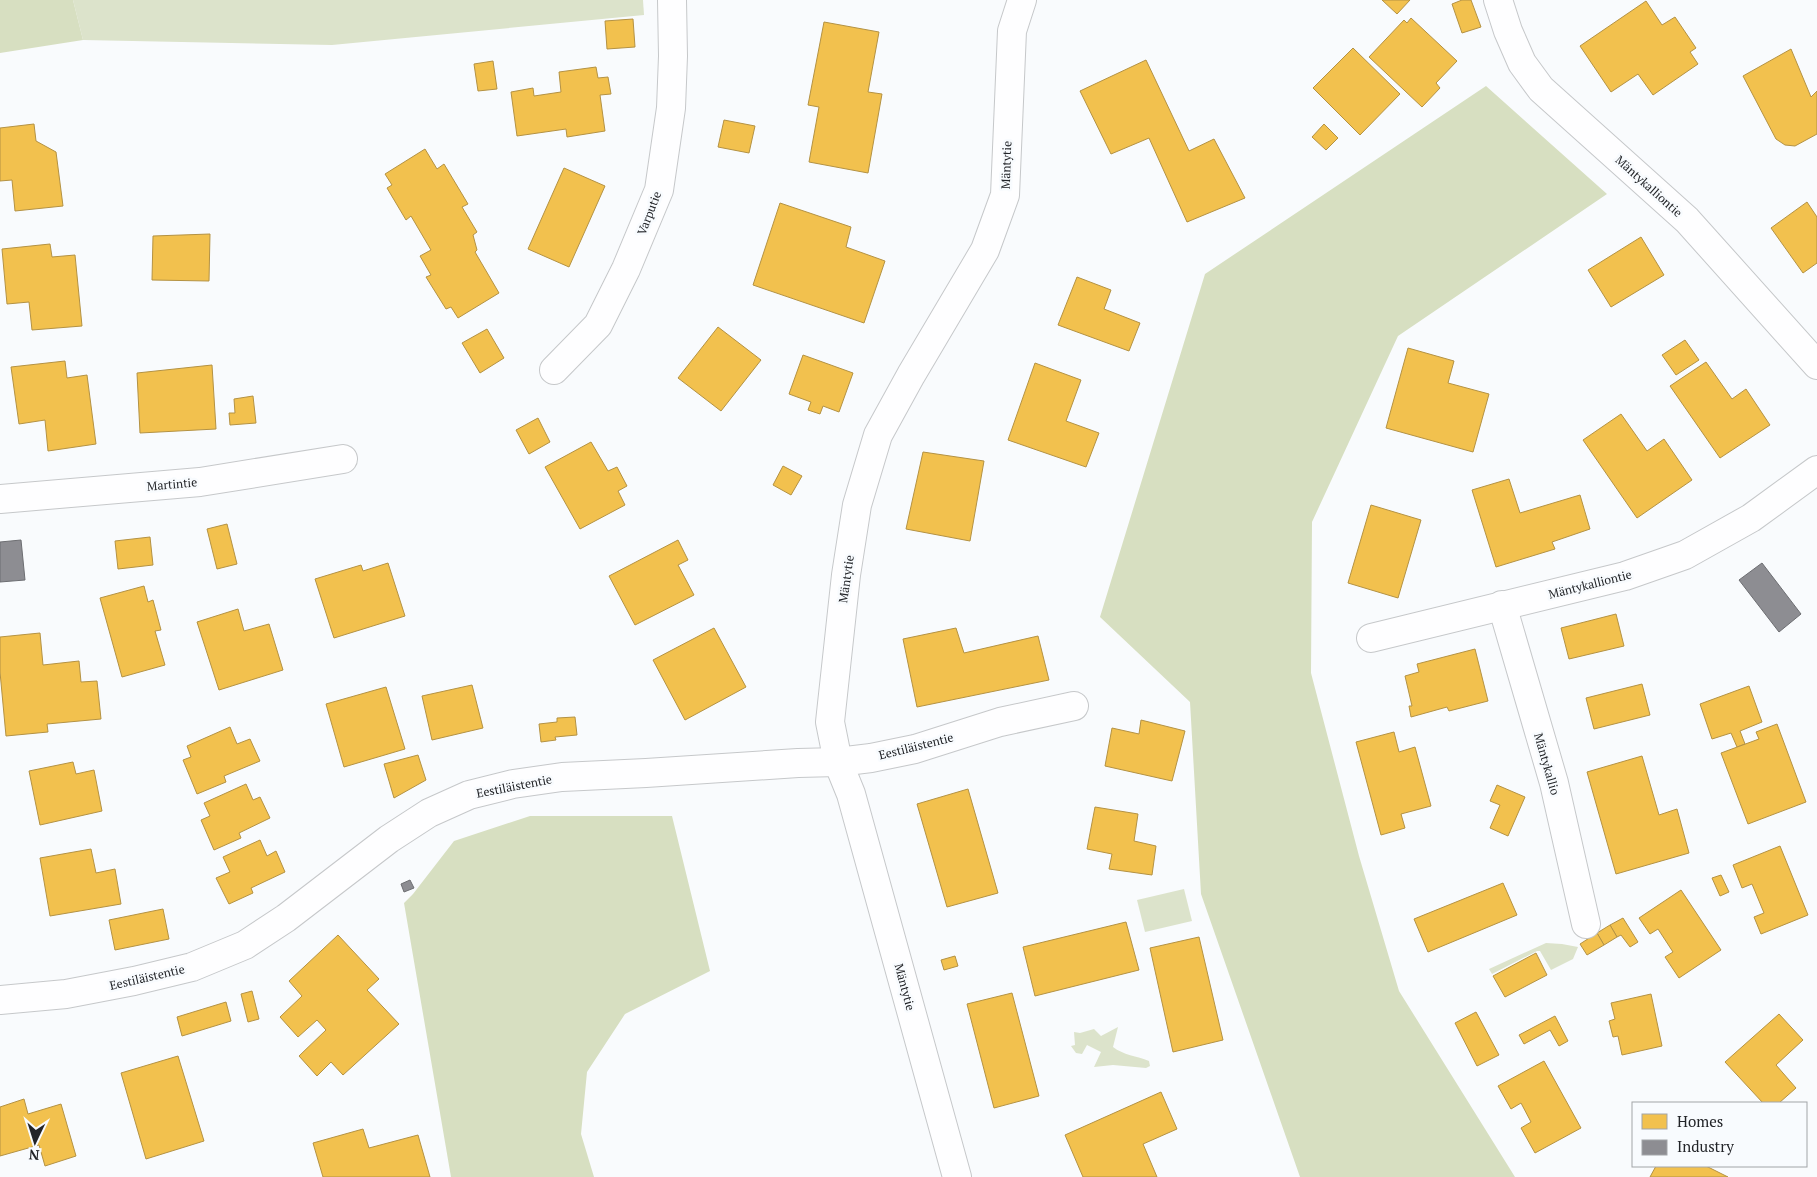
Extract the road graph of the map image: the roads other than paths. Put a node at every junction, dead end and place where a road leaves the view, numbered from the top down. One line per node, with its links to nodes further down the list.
1 (672, 0): 5 (street, Varputie)
2 (1022, 0): 12 (street, Mäntytie)
3 (1498, 0): 4 (street, Mäntykalliontie)
4 (1817, 365)
5 (554, 370)
6 (343, 459): 8 (street, Martintie)
7 (1817, 470): 9 (street, Mäntykalliontie)
8 (0, 499)
9 (1502, 606): 10 (street, Mäntykalliontie); 13 (street, Mäntykallio)
10 (1371, 638)
11 (1074, 706): 12 (street, Eestiläistentie)
12 (838, 762): 14 (street, Eestiläistentie); 15 (street, Mäntytie)
13 (1586, 924)
14 (0, 1000)
15 (957, 1177)

